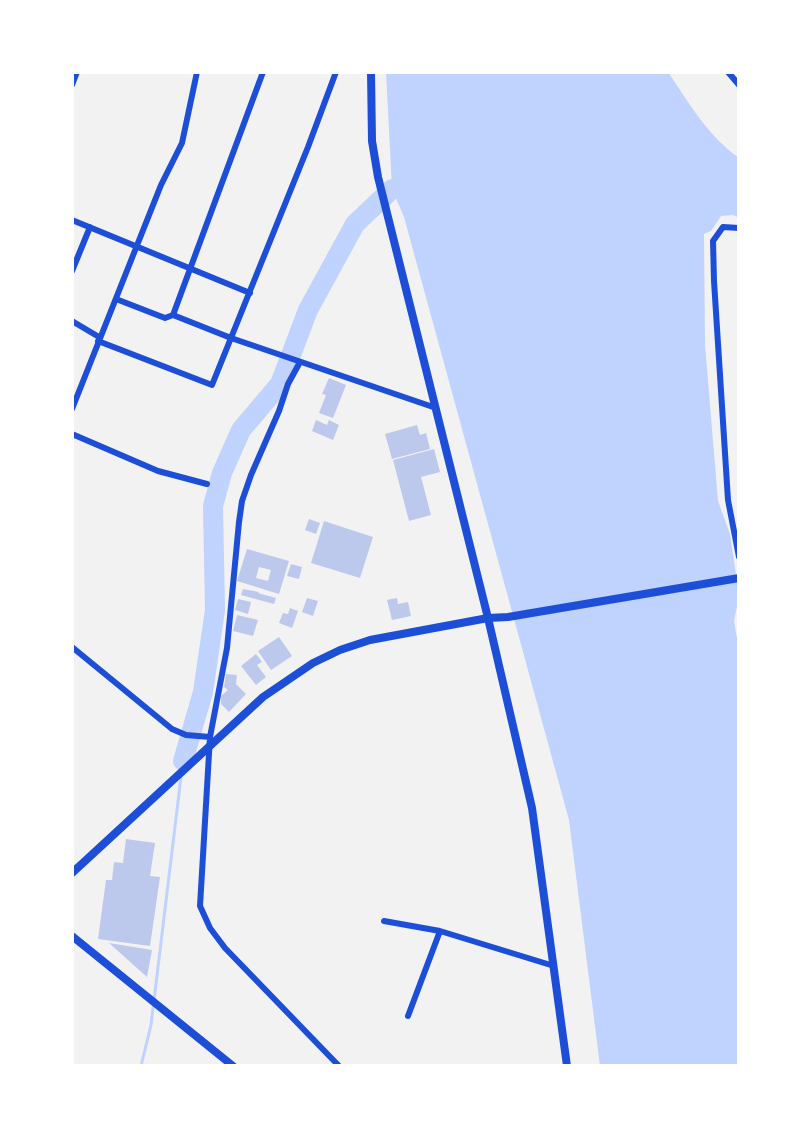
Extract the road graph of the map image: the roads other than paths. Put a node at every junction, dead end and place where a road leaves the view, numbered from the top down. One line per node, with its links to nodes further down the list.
1 (77, 72): 7 (street)
2 (197, 72): 12 (street)
3 (263, 72): 13 (street)
4 (336, 72): 15 (street)
5 (370, 72): 22 (main road)
6 (728, 72): 8 (street)
7 (72, 83)
8 (739, 85)
9 (72, 220): 10 (street)
10 (90, 227): 12 (street); 14 (street)
11 (739, 228): 26 (street)
12 (137, 246): 13 (street); 16 (street)
13 (190, 268): 15 (street); 17 (street)
14 (72, 271)
15 (250, 293): 19 (street)
16 (116, 299): 17 (street); 20 (street)
17 (173, 315): 19 (street)
18 (72, 321): 20 (street)
19 (231, 338): 20 (street); 21 (street)
20 (99, 339): 23 (street)
21 (298, 361): 22 (street); 31 (street)
22 (436, 408): 28 (main road)
23 (72, 409)
24 (72, 435): 25 (street)
25 (207, 484)
26 (739, 557)
27 (739, 578): 28 (street)
28 (488, 618): 32 (street); 37 (main road)
29 (73, 648): 30 (street); 31 (street)
30 (72, 657)
31 (210, 737): 32 (street)
32 (209, 747): 33 (street); 40 (street)
33 (72, 873)
34 (384, 921): 35 (street)
35 (440, 932): 37 (street); 38 (street)
36 (72, 936): 39 (street)
37 (554, 966): 41 (main road)
38 (408, 1016)
39 (233, 1066)
40 (339, 1066)
41 (567, 1066)

